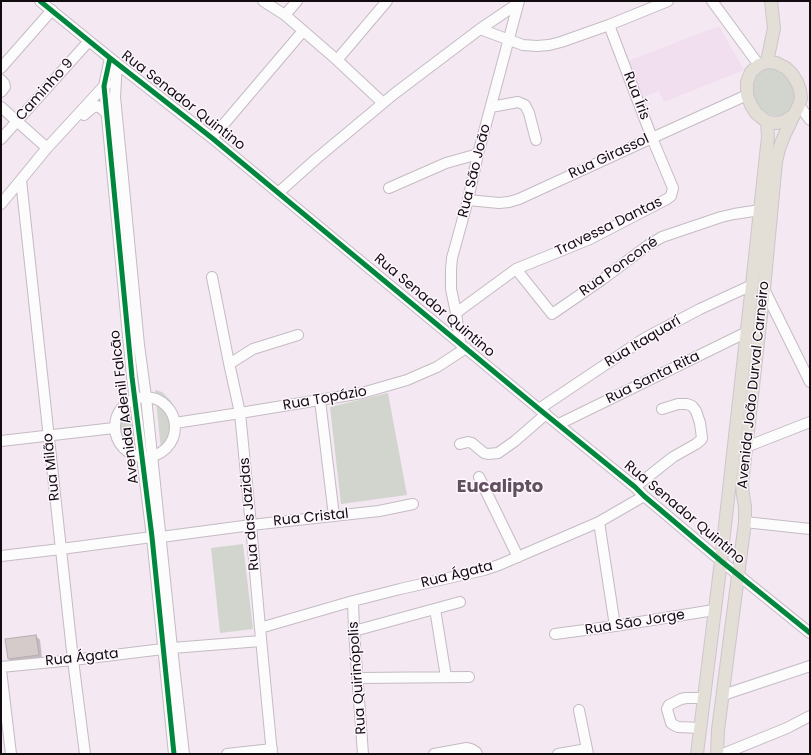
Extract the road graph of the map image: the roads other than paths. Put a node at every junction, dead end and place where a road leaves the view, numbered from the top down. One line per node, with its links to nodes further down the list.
1 (262, 1): 9 (street)
2 (297, 1): 9 (street)
3 (387, 1): 15 (street)
4 (668, 1): 10 (street)
5 (712, 1): 17 (street)
6 (772, 1): 17 (main road)
7 (518, 3): 11 (street); 13 (street, Rua São João)
8 (48, 5): 14 (street, Rua Senador Quintino); 18 (street)
9 (285, 16): 12 (street)
10 (609, 25): 13 (street); 35 (street, Rua Íris)
11 (480, 30): 13 (street); 25 (street)
12 (303, 31): 15 (street); 34 (street)
13 (508, 40): 27 (street, Rua São João)
14 (89, 41): 16 (street, Rua Senador Quintino); 31 (street, Caminho 9)
15 (337, 60): 25 (street)
16 (114, 61): 19 (street, Avenida Adenil Falcão); 21 (street, Avenida Adenil Falcão); 34 (street, Rua Senador Quintino)
17 (763, 63): 22 (main road); 24 (main road)
18 (1, 68)
19 (116, 79): 21 (street); 40 (street, Avenida Adenil Falcão)
20 (1, 80): 23 (street)
21 (104, 86): 29 (street, Avenida Adenil Falcão); 33 (street)
22 (805, 88): 28 (main road)
23 (1, 92)
24 (747, 95): 32 (main road); 35 (street, Rua Girassol)
25 (383, 103): 44 (street)
26 (1, 107): 31 (street)
27 (491, 107): 37 (street); 39 (street, Rua São João)
28 (797, 110): 30 (street); 32 (main road); 51 (main road, Avenida João Durval Carneiro)
29 (107, 114): 33 (street); 40 (street, Avenida Adenil Falcão)
30 (810, 120)
31 (17, 121): 36 (street, Caminho 9); 38 (street)
32 (767, 122): 47 (main road, Avenida João Durval Carneiro)
33 (62, 132): 38 (street)
34 (212, 138): 44 (street, Rua Senador Quintino)
35 (652, 138): 43 (street, Rua Íris); 45 (street, Rua Girassol)
36 (1, 139)
37 (536, 140)
38 (47, 148): 41 (street)
39 (478, 154): 42 (street); 45 (street, Rua São João)
40 (118, 179): 53 (street, Avenida Adenil Falcão)
41 (22, 180): 46 (street); 69 (street, Rua Milão)
42 (389, 188)
43 (673, 188): 48 (street, Travessa Dantas)
44 (278, 193): 56 (street, Rua Senador Quintino)
45 (468, 200): 52 (street, Rua São João)
46 (1, 204)
47 (760, 210): 48 (street, Rua Ponconé); 50 (main road, Avenida João Durval Carneiro)
48 (516, 269): 52 (street, Travessa Dantas)
49 (212, 277): 57 (street, Rua das Jazidas)
50 (752, 285): 54 (main road, Avenida João Durval Carneiro); 63 (street, Rua Itaquarí)
51 (764, 289): 58 (street); 72 (main road, Avenida João Durval Carneiro)
52 (456, 312): 56 (street, Rua São João)
53 (132, 326): 59 (street, Avenida Adenil Falcão); 60 (street, Avenida Adenil Falcão)
54 (747, 332): 67 (street, Rua Santa Rita); 87 (main road, Avenida João Durval Carneiro)
55 (298, 335): 57 (street)
56 (463, 345): 61 (street, Rua Topázio); 63 (street, Rua Senador Quintino)
57 (228, 363): 64 (street, Rua das Jazidas)
58 (810, 382)
59 (146, 397): 60 (street); 66 (street, Avenida Adenil Falcão); 73 (street, Avenida Adenil Falcão)
60 (135, 399): 68 (street, Avenida Adenil Falcão); 73 (street, Avenida Adenil Falcão)
61 (320, 400): 64 (street, Rua Topázio); 78 (street)
62 (662, 409): 75 (street)
63 (542, 411): 67 (street, Rua Senador Quintino); 71 (street, Rua Itaquarí)
64 (240, 413): 66 (street, Rua Topázio); 81 (street, Rua das Jazidas)
65 (810, 422): 72 (street)
66 (175, 423): 73 (street, Avenida Adenil Falcão)
67 (559, 424): 75 (street, Rua Senador Quintino)
68 (114, 428): 69 (street); 73 (street, Avenida Adenil Falcão)
69 (49, 435): 70 (street); 84 (street, Rua Milão)
70 (1, 440)
71 (460, 444)
72 (746, 447): 80 (main road, Avenida João Durval Carneiro)
73 (147, 457): 83 (street, Avenida Adenil Falcão)
74 (478, 477): 86 (street)
75 (635, 486): 76 (street, Rua Senador Quintino)
76 (644, 496): 79 (street, Rua Ágata); 87 (street, Rua Senador Quintino)
77 (413, 504): 78 (street, Rua Cristal)
78 (334, 516): 81 (street, Rua Cristal)
79 (599, 522): 86 (street, Rua Ágata); 93 (street)
80 (745, 522): 82 (street); 88 (main road, Avenida João Durval Carneiro)
81 (251, 525): 83 (street, Rua Cristal); 94 (street, Rua das Jazidas)
82 (810, 529)
83 (157, 537): 84 (street, Rua Cristal); 99 (street, Avenida Adenil Falcão)
84 (61, 549): 85 (street, Rua Cristal); 100 (street, Rua Milão)
85 (1, 556)
86 (518, 557): 89 (street, Rua Ágata)
87 (720, 561): 88 (street, Rua Senador Quintino); 92 (main road, Avenida João Durval Carneiro)
88 (738, 574): 96 (street, Rua Senador Quintino); 107 (main road, Avenida João Durval Carneiro)
89 (353, 601): 94 (street, Rua Ágata); 95 (street, Rua Quirinópolis)
90 (460, 602): 91 (street)
91 (435, 609): 95 (street); 104 (street)
92 (714, 610): 93 (street, Rua São Jorge); 103 (main road, Avenida João Durval Carneiro)
93 (615, 626): 97 (street, Rua São Jorge)
94 (260, 628): 98 (street, Rua das Jazidas)
95 (354, 631): 106 (street, Rua Quirinópolis)
96 (810, 633)
97 (555, 634)
98 (261, 641): 99 (street, Rua Ágata); 115 (street, Rua das Jazidas)
99 (168, 649): 100 (street, Rua Ágata); 108 (street, Avenida Adenil Falcão)
100 (73, 660): 102 (street, Rua Ágata); 118 (street, Rua Milão)
101 (810, 666): 109 (street)
102 (1, 668): 117 (street)
103 (706, 674): 107 (main road); 110 (main road, Avenida João Durval Carneiro)
104 (446, 677): 105 (street); 106 (street)
105 (469, 677)
106 (358, 678): 122 (street, Rua Quirinópolis)
107 (724, 682): 109 (main road, Avenida João Durval Carneiro)
108 (172, 685): 119 (street, Avenida Adenil Falcão); 120 (street, Avenida Adenil Falcão)
109 (723, 695): 114 (main road, Avenida João Durval Carneiro)
110 (703, 698): 113 (main road, Avenida João Durval Carneiro); 113 (street)
111 (579, 710): 116 (street)
112 (810, 716): 128 (street)
113 (700, 728): 126 (main road, Avenida João Durval Carneiro)
114 (718, 730): 127 (main road, Avenida João Durval Carneiro); 128 (main road)
115 (272, 751): 121 (street)
116 (588, 752): 125 (street)
117 (11, 754)
118 (85, 754)
119 (174, 754)
120 (184, 754)
121 (227, 754)
122 (363, 754)
123 (434, 754): 124 (street)
124 (477, 754)
125 (558, 754)
126 (697, 754)
127 (717, 754)
128 (723, 754)

